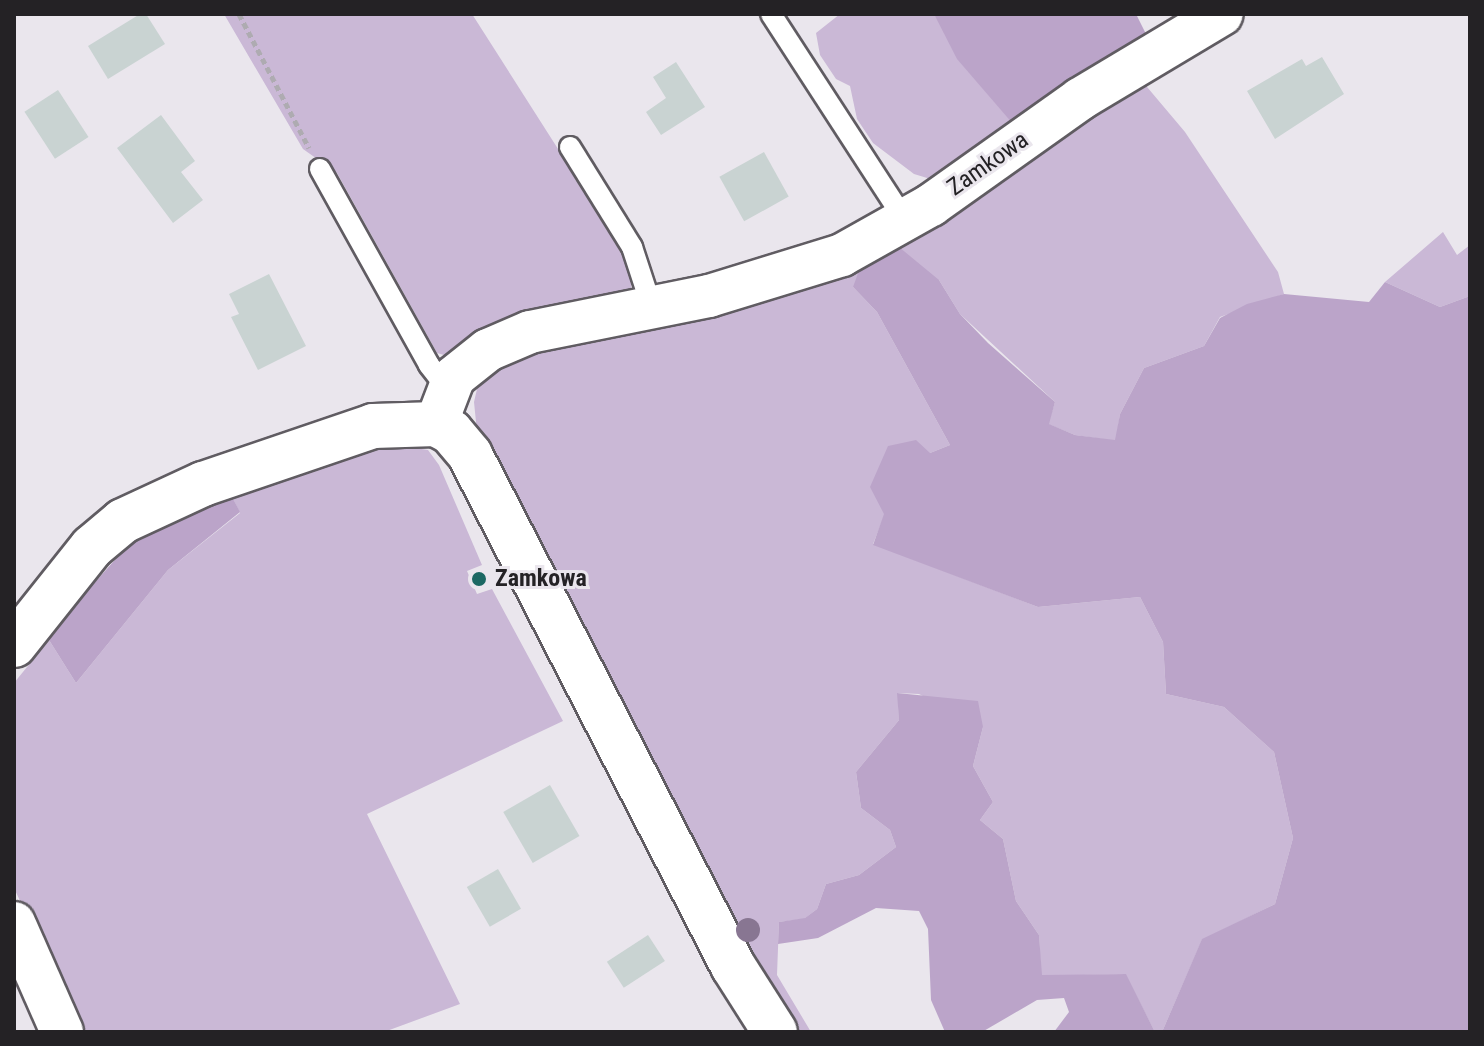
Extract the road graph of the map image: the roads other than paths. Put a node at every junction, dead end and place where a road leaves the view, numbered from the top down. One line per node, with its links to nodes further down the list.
1 (771, 14): 5 (lane)
2 (1222, 14): 5 (street, Zamkowa)
3 (570, 147): 6 (lane)
4 (320, 169): 7 (lane)
5 (904, 219): 6 (street, Zamkowa)
6 (651, 305): 7 (street, Zamkowa)
7 (442, 406): 8 (street); 11 (street)
8 (14, 645)
9 (14, 923): 10 (street)
10 (62, 1032)
11 (775, 1032)

